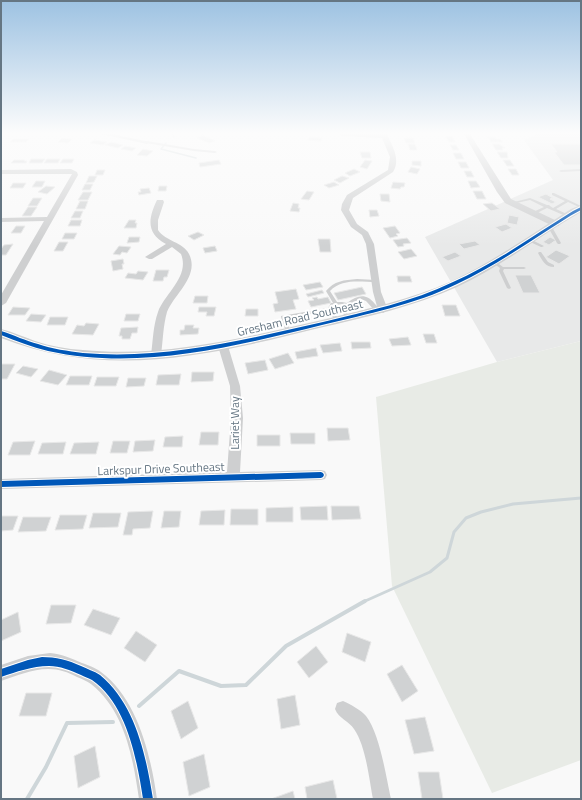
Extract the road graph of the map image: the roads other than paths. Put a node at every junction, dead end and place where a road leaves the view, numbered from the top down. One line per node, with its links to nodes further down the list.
1 (390, 171): 25 (street)
2 (489, 171): 7 (street)
3 (1, 172): 13 (street)
4 (553, 194): 5 (lane)
5 (568, 200): 9 (lane); 10 (lane)
6 (160, 202): 18 (street)
7 (512, 203): 8 (lane); 11 (street)
8 (548, 206): 10 (lane); 11 (lane)
9 (581, 207): 12 (street, Gresham Road Southeast)
10 (553, 209): 12 (lane)
11 (534, 214): 15 (street)
12 (568, 216): 15 (street, Gresham Road Southeast)
13 (50, 219): 14 (street); 27 (street)
14 (1, 220)
15 (553, 226): 16 (street, Gresham Road Southeast); 17 (lane)
16 (529, 240): 19 (lane); 22 (street, Gresham Road Southeast)
17 (559, 242)
18 (172, 244): 21 (street); 36 (street)
19 (542, 246)
20 (540, 253): 23 (lane)
21 (149, 257)
22 (498, 265): 24 (lane); 26 (lane); 31 (street, Gresham Road Southeast)
23 (552, 266)
24 (524, 268)
25 (376, 281): 28 (lane); 31 (street)
26 (509, 288)
27 (1, 303)
28 (336, 303): 29 (lane); 30 (lane)
29 (348, 305): 31 (lane); 32 (lane)
30 (330, 309): 32 (lane); 33 (lane)
31 (380, 310): 32 (street, Gresham Road Southeast)
32 (343, 319): 33 (street, Gresham Road Southeast)
33 (288, 331): 35 (street, Gresham Road Southeast)
34 (1, 333): 36 (street, Gresham Road Southeast)
35 (223, 346): 36 (street, Gresham Road Southeast); 38 (street, Lariet Way)
36 (156, 355)
37 (321, 475): 38 (street, Larkspur Drive Southeast)
38 (233, 478): 39 (street, Larkspur Drive Southeast)
39 (1, 484)
40 (1, 673): 42 (street)
41 (343, 709): 43 (street)
42 (148, 799)
43 (382, 799)

